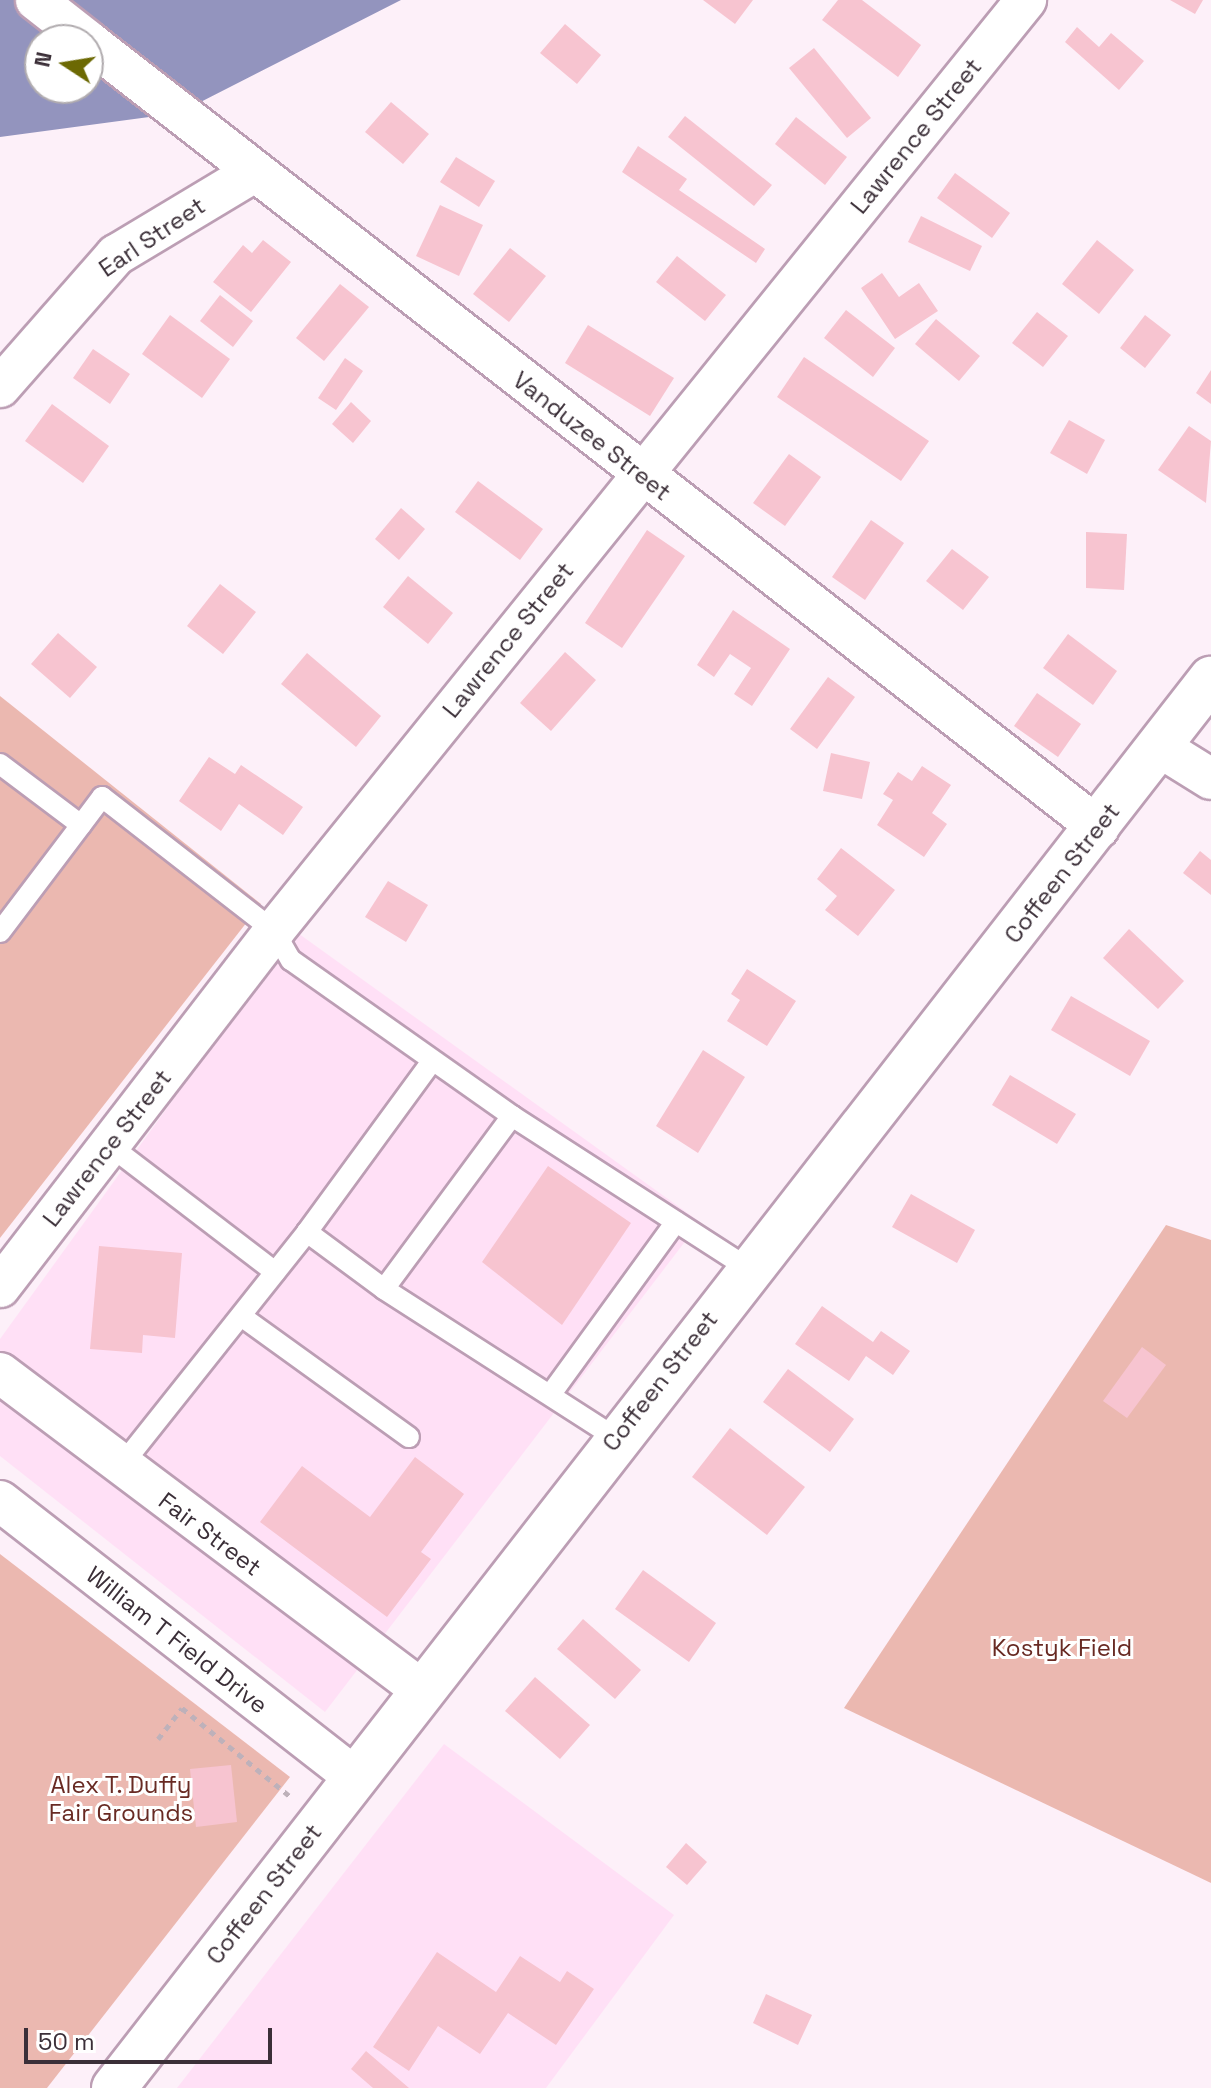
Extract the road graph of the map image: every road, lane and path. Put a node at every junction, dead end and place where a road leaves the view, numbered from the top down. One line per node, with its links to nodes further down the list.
1 (36, 0): 3 (street, Vanduzee Street)
2 (1026, 0): 7 (street, Lawrence Street)
3 (66, 24)
4 (104, 54): 5 (street, Vanduzee Street)
5 (242, 162): 6 (street, Earl Street); 7 (street, Vanduzee Street)
6 (0, 387)
7 (641, 475): 13 (street, Vanduzee Street); 14 (street, Lawrence Street)
8 (1211, 679): 9 (main road, Coffeen Street)
9 (1158, 746): 11 (street); 13 (main road, Coffeen Street)
10 (0, 764): 12 (lane)
11 (1211, 779)
12 (81, 825): 14 (lane); 15 (lane)
13 (1099, 828): 21 (main road, Coffeen Street)
14 (274, 931): 16 (lane); 18 (street, Lawrence Street)
15 (0, 932)
16 (432, 1061): 17 (lane); 20 (lane)
17 (512, 1116): 19 (lane); 24 (lane)
18 (109, 1145): 22 (lane); 23 (street, Lawrence Street)
19 (676, 1222): 21 (lane); 27 (lane)
20 (307, 1232): 22 (lane); 24 (lane)
21 (748, 1268): 29 (main road, Coffeen Street)
22 (275, 1272): 25 (lane)
23 (0, 1287)
24 (384, 1289): 27 (lane)
25 (241, 1316): 28 (lane); 30 (lane)
26 (0, 1373): 30 (street, Fair Street)
27 (553, 1391): 29 (lane)
28 (409, 1437)
29 (616, 1438): 32 (main road, Coffeen Street)
30 (121, 1466): 32 (street, Fair Street)
31 (0, 1501): 34 (street, William T Field Drive)
32 (423, 1691): 34 (main road, Coffeen Street)
33 (158, 1739): 35 (path)
34 (355, 1777): 35 (main road, Coffeen Street)
35 (321, 1822): 36 (main road, Coffeen Street)
36 (114, 2088)

